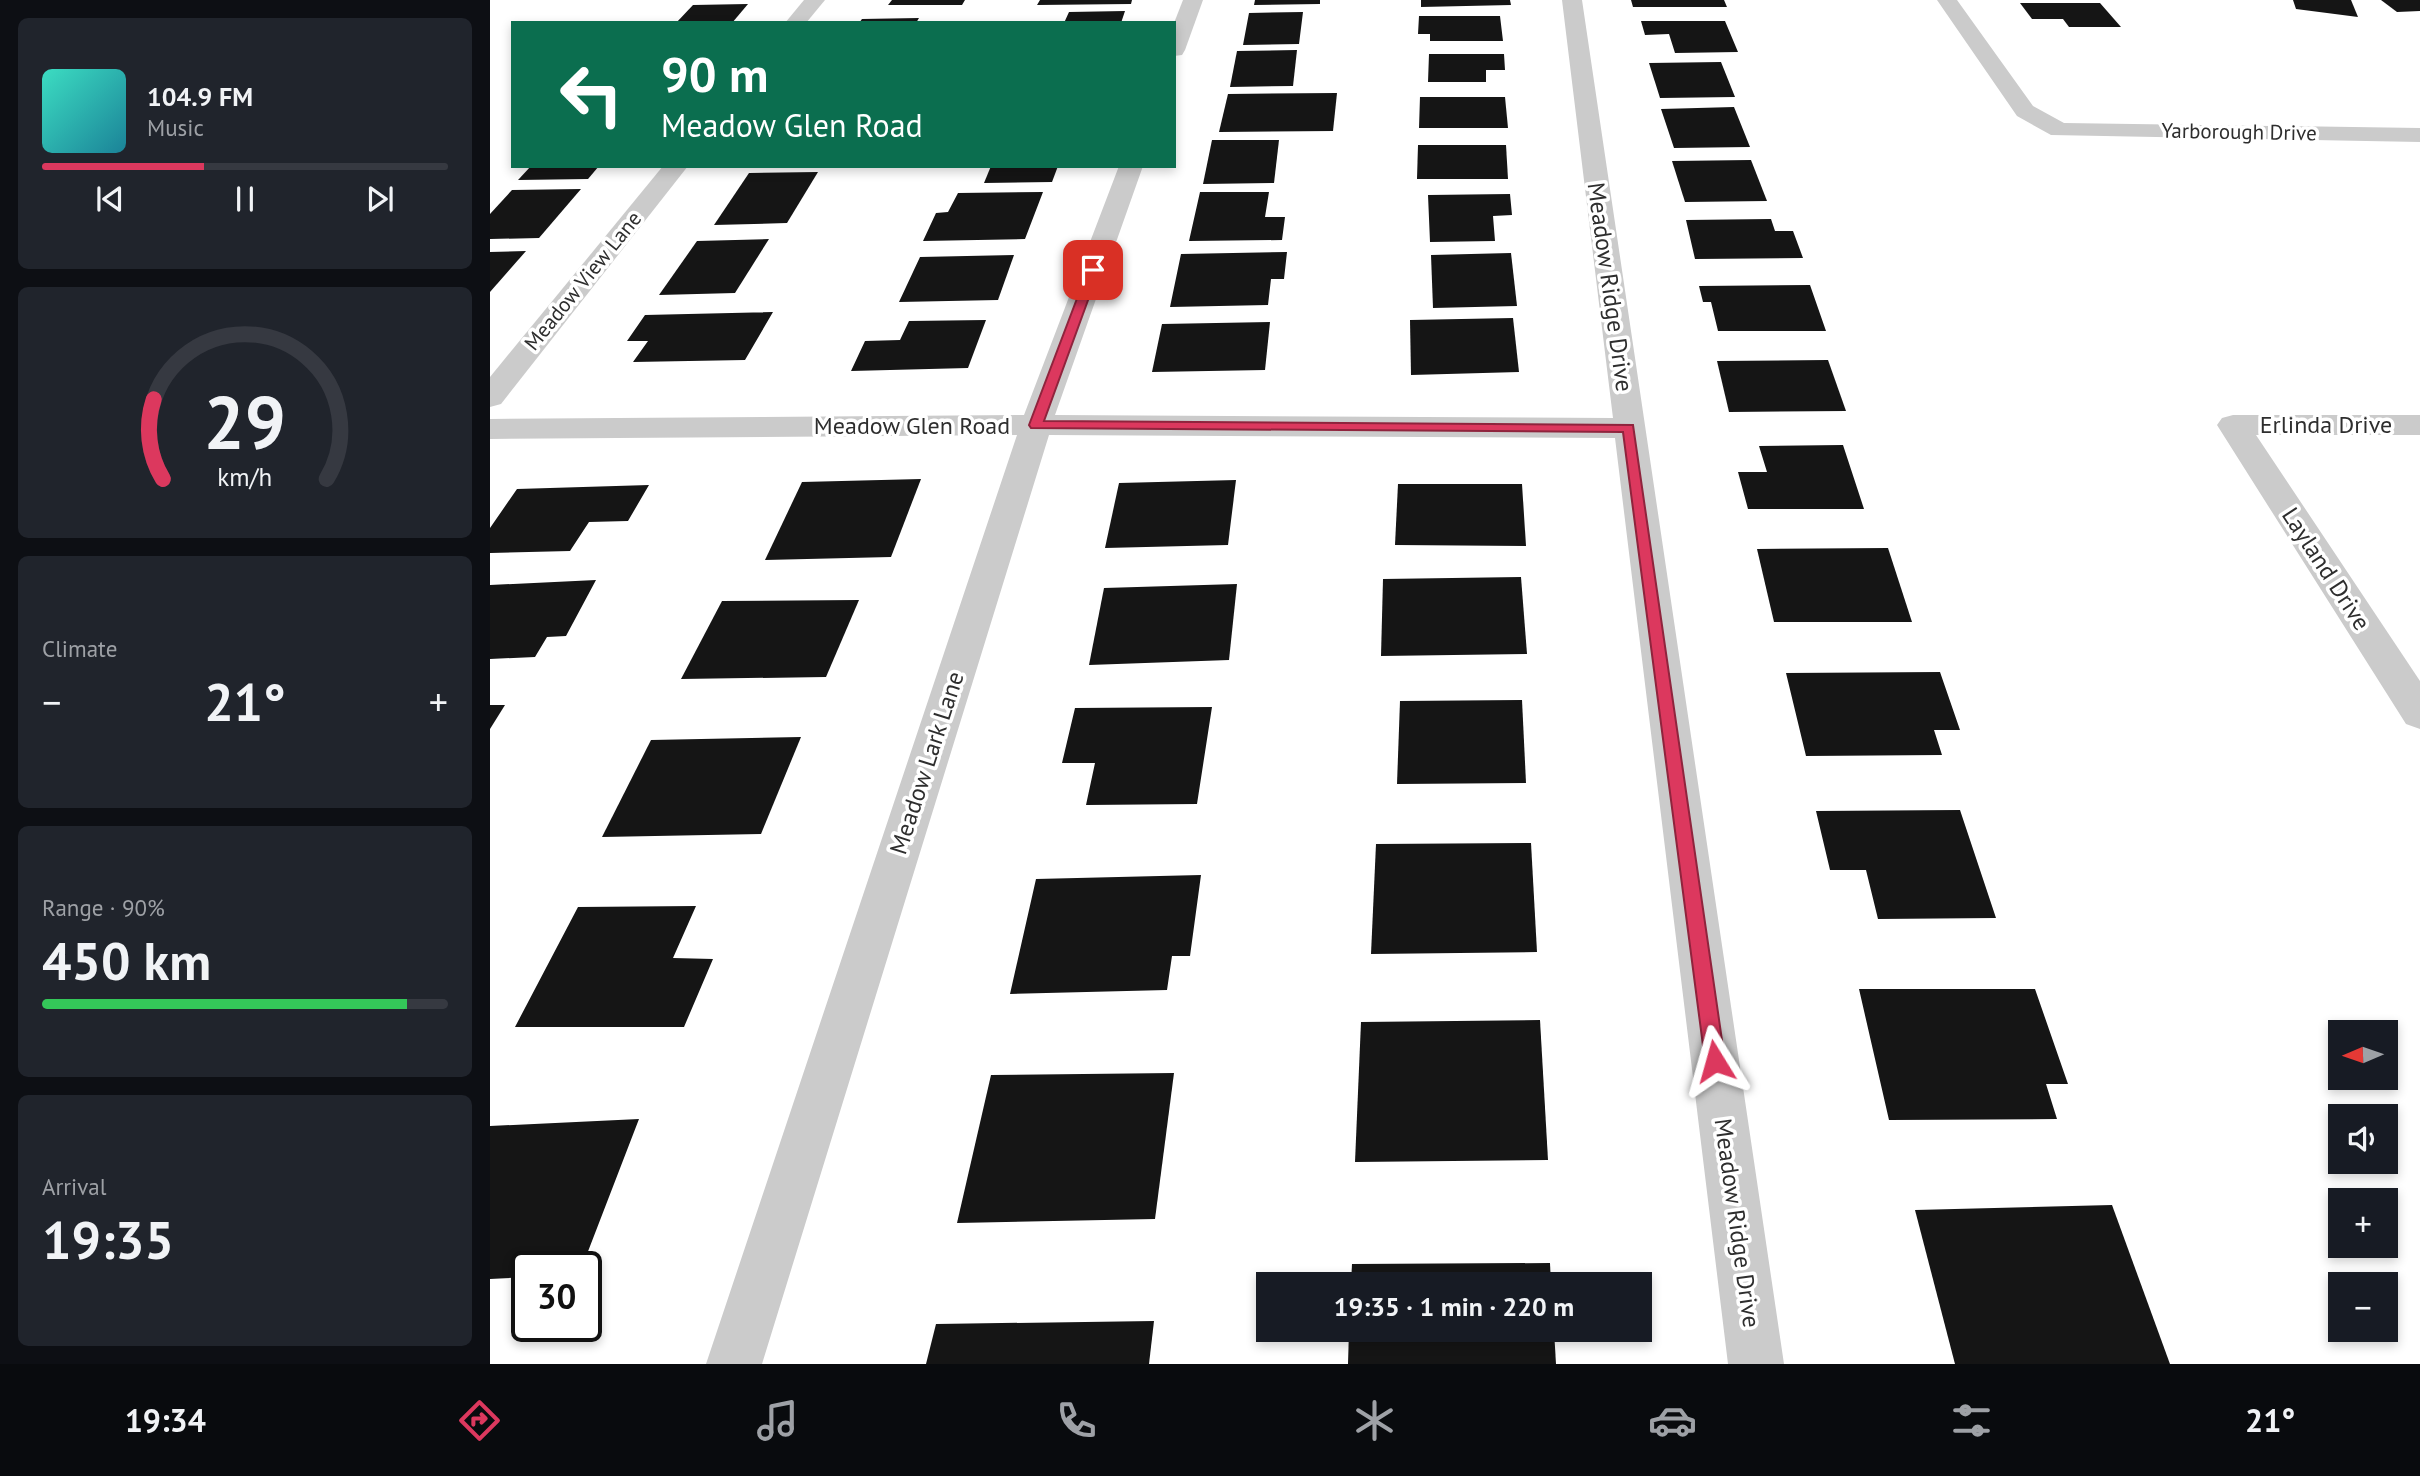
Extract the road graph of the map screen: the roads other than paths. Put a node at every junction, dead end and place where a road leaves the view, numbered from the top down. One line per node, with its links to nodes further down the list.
1 (815, 0): 5 (street)
2 (1193, 0): 6 (street)
3 (1572, 0): 14 (street, Meadow Ridge Drive)
4 (1947, 0): 7 (street, Yarborough Drive)
5 (797, 21)
6 (1176, 45)
7 (2420, 135)
8 (674, 168): 10 (street, Meadow View Lane)
9 (1130, 168): 11 (street, Meadow Lark Lane)
10 (490, 397)
11 (1036, 425): 14 (street, Meadow Glen Road); 15 (street, Meadow Glen Road); 17 (street, Meadow Lark Lane)
12 (2233, 425): 13 (street, Erlinda Drive); 16 (street, Layland Drive)
13 (2420, 425)
14 (1629, 428): 18 (street, Meadow Ridge Drive)
15 (490, 429)
16 (2420, 713)
17 (734, 1364)
18 (1756, 1364)

